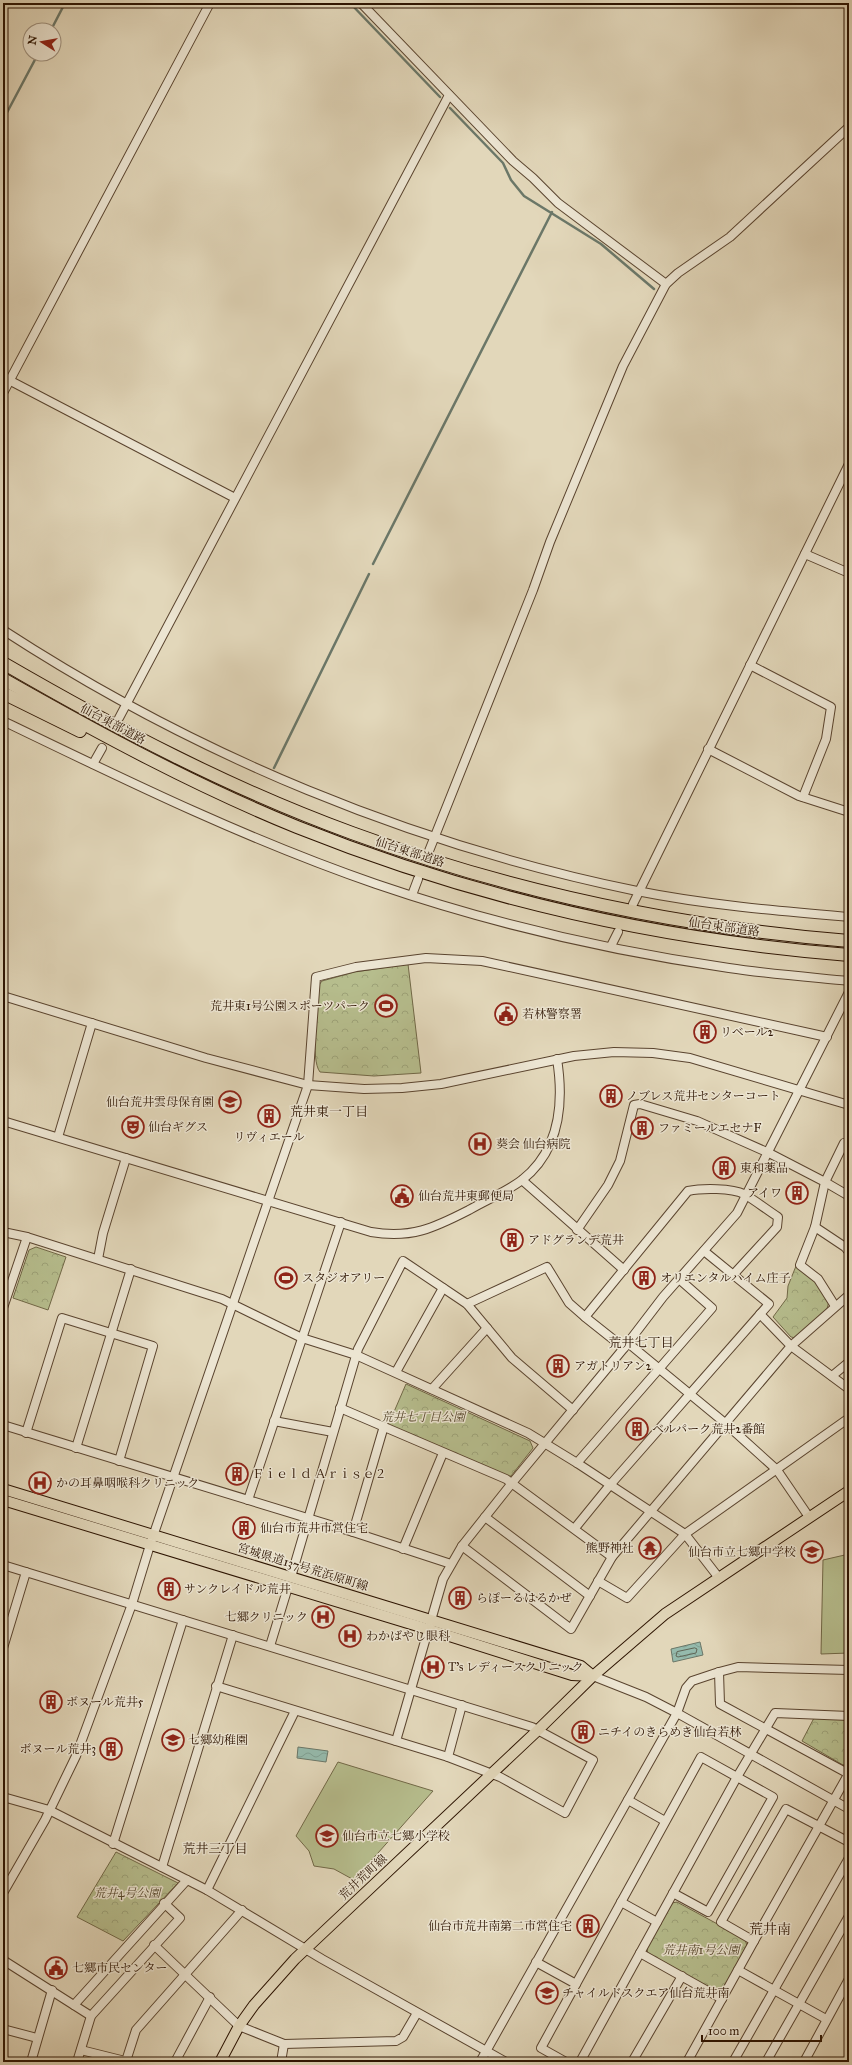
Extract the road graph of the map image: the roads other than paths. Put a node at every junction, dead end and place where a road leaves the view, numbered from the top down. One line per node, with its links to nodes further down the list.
1 (210, 3): 6 (street)
2 (361, 3): 3 (street)
3 (449, 95): 5 (street); 9 (street)
4 (849, 127): 5 (street)
5 (666, 284): 26 (street)
6 (6, 379): 7 (street); 9 (street)
7 (3, 393)
8 (849, 464): 10 (street)
9 (235, 498): 17 (street)
10 (804, 554): 11 (street); 14 (street)
11 (849, 573)
12 (3, 630): 17 (street)
13 (3, 663): 34 (highway, 仙台東部道路)
14 (750, 665): 21 (street); 24 (street)
15 (3, 679): 23 (highway, 仙台東部道路)
16 (3, 693): 23 (highway)
17 (126, 705): 18 (street); 26 (street)
18 (119, 718)
19 (3, 721): 22 (street)
20 (102, 748): 22 (street)
21 (708, 748): 24 (street); 29 (street)
22 (93, 764): 30 (street)
23 (200, 783): 36 (highway, 仙台東部道路)
24 (803, 797): 25 (street)
25 (849, 812)
26 (434, 837): 27 (street); 29 (street)
27 (428, 851)
28 (418, 879): 30 (street)
29 (639, 891): 31 (street); 32 (street)
30 (412, 895): 35 (street)
31 (632, 904)
32 (849, 917)
33 (618, 932): 35 (street)
34 (849, 941)
35 (611, 946): 37 (street)
36 (849, 955)
37 (849, 981)
38 (849, 992): 41 (street)
39 (3, 996): 40 (street)
40 (92, 1023): 43 (street); 47 (street)
41 (827, 1037): 43 (street); 44 (street)
42 (557, 1059): 43 (street); 44 (street); 51 (street)
43 (308, 1085): 55 (street)
44 (799, 1091): 45 (street); 49 (street)
45 (849, 1105)
46 (3, 1121): 47 (street)
47 (58, 1137): 50 (street)
48 (849, 1146): 52 (street)
49 (769, 1153): 52 (street); 53 (street); 58 (street)
50 (126, 1158): 55 (street); 63 (street)
51 (522, 1180): 56 (street); 58 (street)
52 (825, 1182): 54 (street); 57 (street)
53 (747, 1196): 61 (street); 65 (street); 66 (street)
54 (849, 1196)
55 (268, 1201): 56 (street); 71 (street)
56 (341, 1222): 78 (street)
57 (815, 1227): 62 (street); 72 (street)
58 (577, 1230): 65 (street)
59 (3, 1232): 60 (street)
60 (27, 1237): 63 (street); 73 (street)
61 (704, 1251): 66 (street); 67 (street)
62 (849, 1252)
63 (98, 1259): 64 (street)
64 (130, 1269): 71 (street); 77 (street)
65 (624, 1270): 75 (street)
66 (733, 1275): 74 (street)
67 (679, 1279): 79 (street); 83 (street)
68 (442, 1288): 70 (street); 81 (street); 84 (street)
69 (849, 1295): 72 (street)
70 (467, 1304): 75 (street); 76 (street)
71 (233, 1305): 78 (street); 104 (street)
72 (835, 1306): 80 (street)
73 (3, 1308)
74 (760, 1314): 80 (street); 88 (street)
75 (585, 1317): 79 (street)
76 (487, 1328): 86 (street); 90 (street)
77 (111, 1333): 97 (street); 99 (street); 101 (street)
78 (302, 1338): 81 (street); 92 (street)
79 (626, 1345): 83 (street); 90 (street)
80 (791, 1346): 85 (street); 93 (street)
81 (356, 1355): 84 (street); 89 (street)
82 (849, 1362): 85 (street)
83 (659, 1368): 88 (street); 102 (street)
84 (396, 1372): 86 (street)
85 (832, 1376): 87 (street)
86 (432, 1389): 98 (street)
87 (849, 1389)
88 (690, 1394): 93 (street); 106 (street)
89 (340, 1408): 95 (street); 96 (street)
90 (572, 1410): 98 (street)
91 (849, 1418): 103 (street)
92 (274, 1421): 96 (street); 110 (street)
93 (725, 1424): 103 (street); 111 (street)
94 (3, 1425): 97 (street)
95 (384, 1426): 100 (street); 116 (street)
96 (333, 1432): 114 (street)
97 (26, 1433): 99 (street)
98 (544, 1443): 102 (street); 105 (street)
99 (76, 1448): 101 (street)
100 (443, 1453): 105 (street); 121 (street)
101 (119, 1461): 104 (street)
102 (577, 1463): 106 (street)
103 (776, 1470): 113 (street); 117 (street)
104 (174, 1478): 110 (street); 118 (street)
105 (512, 1484): 112 (street); 115 (street)
106 (610, 1485): 111 (street); 115 (street)
107 (3, 1489): 118 (main road, 宮城県道137号荒浜原町線)
108 (849, 1491): 113 (main road)
109 (3, 1500): 119 (main road, 宮城県道137号荒浜原町線)
110 (248, 1500): 114 (street)
111 (650, 1512): 117 (street); 122 (street)
112 (485, 1517): 120 (street); 129 (street)
113 (809, 1517): 126 (main road)
114 (308, 1518): 116 (street); 128 (street)
115 (575, 1528): 122 (street)
116 (353, 1532): 121 (street)
117 (685, 1534): 126 (street); 127 (street)
118 (154, 1535): 119 (street); 128 (main road, 宮城県道137号荒浜原町線)
119 (150, 1545): 128 (main road, 宮城県道137号荒浜原町線); 130 (street)
120 (462, 1546): 123 (street); 129 (street)
121 (403, 1549): 123 (street)
122 (612, 1557): 127 (street)
123 (451, 1564): 132 (street)
124 (3, 1565): 125 (street)
125 (26, 1572): 130 (street); 135 (street)
126 (719, 1578): 138 (main road)
127 (598, 1581): 129 (street)
128 (289, 1582): 132 (main road, 宮城県道137号荒浜原町線); 134 (street)
129 (590, 1596)
130 (132, 1604): 131 (street); 157 (street)
131 (182, 1620): 133 (street); 161 (street)
132 (431, 1625): 138 (main road, 宮城県道137号荒浜原町線); 140 (street)
133 (232, 1635): 134 (street); 139 (street)
134 (270, 1646): 140 (street)
135 (3, 1648)
136 (849, 1670): 137 (street)
137 (719, 1672): 143 (street); 145 (street)
138 (592, 1676): 143 (street); 146 (main road, 荒井荒町線)
139 (216, 1686): 142 (street); 163 (street)
140 (412, 1689): 141 (street); 147 (street)
141 (462, 1705): 146 (street); 149 (street)
142 (295, 1711): 147 (street); 165 (street)
143 (677, 1713): 148 (street); 154 (street)
144 (849, 1716): 145 (street)
145 (766, 1729): 148 (street); 151 (street)
146 (537, 1731): 150 (main road, 荒井荒町線); 150 (street)
147 (396, 1741): 149 (street)
148 (751, 1754): 152 (street); 155 (street)
149 (448, 1757): 150 (street)
150 (492, 1774): 175 (main road, 荒井荒町線)
151 (849, 1774): 155 (street)
152 (737, 1777): 158 (street); 167 (street); 167 (street)
153 (3, 1797): 157 (street)
154 (628, 1800): 158 (street); 178 (street)
155 (834, 1800): 156 (street); 159 (street)
156 (849, 1809)
157 (50, 1810): 161 (street); 166 (street)
158 (665, 1821): 168 (street)
159 (819, 1826): 160 (street); 173 (street); 173 (street)
160 (849, 1842)
161 (113, 1844): 163 (street)
162 (849, 1858): 185 (street)
163 (162, 1867): 164 (street)
164 (187, 1880): 165 (street); 169 (street)
165 (207, 1890): 170 (street)
166 (3, 1893)
167 (673, 1893): 172 (street)
168 (621, 1902): 172 (street); 183 (street)
169 (164, 1903): 174 (street); 189 (street)
170 (242, 1910): 175 (street); 180 (street)
171 (849, 1916): 188 (street)
172 (658, 1922): 176 (street)
173 (754, 1941): 179 (street)
174 (154, 1945): 180 (street); 191 (street)
175 (305, 1949): 190 (street); 193 (main road, 荒井荒町線)
176 (640, 1953): 181 (street); 208 (street)
177 (3, 1960): 184 (street)
178 (536, 1962): 183 (street); 198 (street)
179 (738, 1970): 185 (street); 187 (street)
180 (186, 1974): 186 (street); 201 (street)
181 (682, 1976): 187 (street); 209 (street)
182 (849, 1979): 192 (street)
183 (576, 1984): 207 (street)
184 (52, 1990): 189 (street); 195 (street)
185 (775, 1991): 188 (street); 211 (street)
186 (210, 1998): 193 (street); 202 (street)
187 (722, 1999): 210 (street)
188 (799, 2004): 192 (street); 212 (street)
189 (74, 2005): 191 (street)
190 (417, 2013): 196 (street); 198 (street)
191 (91, 2016): 197 (street)
192 (826, 2019): 213 (street)
193 (240, 2026): 196 (street); 203 (main road, 荒井荒町線)
194 (3, 2029): 195 (street)
195 (37, 2038): 199 (street)
196 (284, 2044): 204 (street)
197 (81, 2050): 200 (street); 201 (street)
198 (486, 2051): 205 (street); 206 (street)
199 (31, 2062)
200 (77, 2062)
201 (128, 2062)
202 (176, 2062)
203 (220, 2062)
204 (281, 2062)
205 (480, 2062)
206 (506, 2062)
207 (566, 2062)
208 (580, 2062)
209 (632, 2062)
210 (688, 2062)
211 (733, 2062)
212 (766, 2062)
213 (804, 2062)

